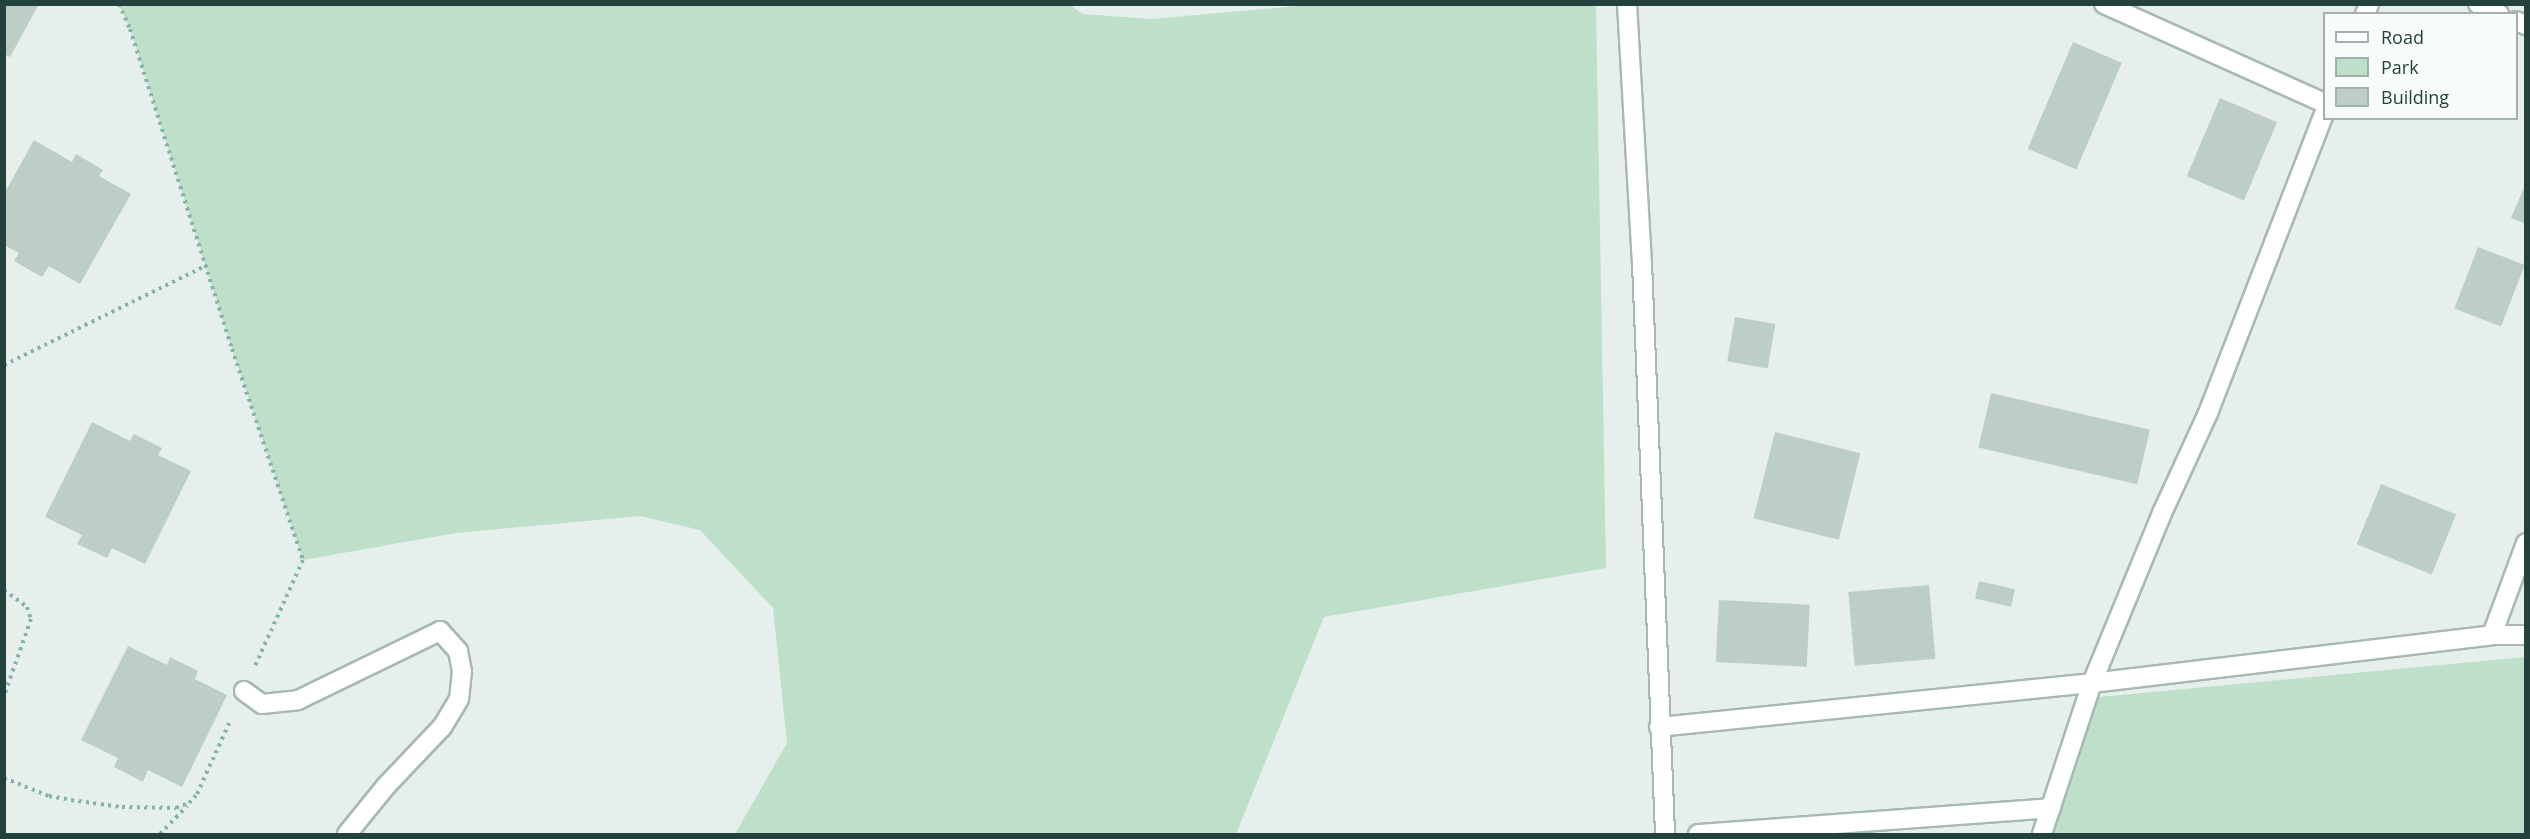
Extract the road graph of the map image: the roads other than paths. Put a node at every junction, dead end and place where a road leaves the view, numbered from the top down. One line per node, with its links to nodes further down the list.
1 (1627, 4): 12 (street)
2 (2104, 4): 5 (street)
3 (2478, 4): 4 (street)
4 (2495, 12)
5 (2323, 102)
6 (2323, 119): 10 (street)
7 (2526, 543): 8 (street)
8 (2492, 635): 9 (street); 10 (street)
9 (2526, 635)
10 (2092, 683): 12 (street); 13 (street)
11 (244, 691): 14 (street)
12 (1659, 727): 15 (street)
13 (2051, 808): 16 (street); 17 (street)
14 (347, 834)
15 (1665, 834)
16 (1698, 834)
17 (2042, 834)

